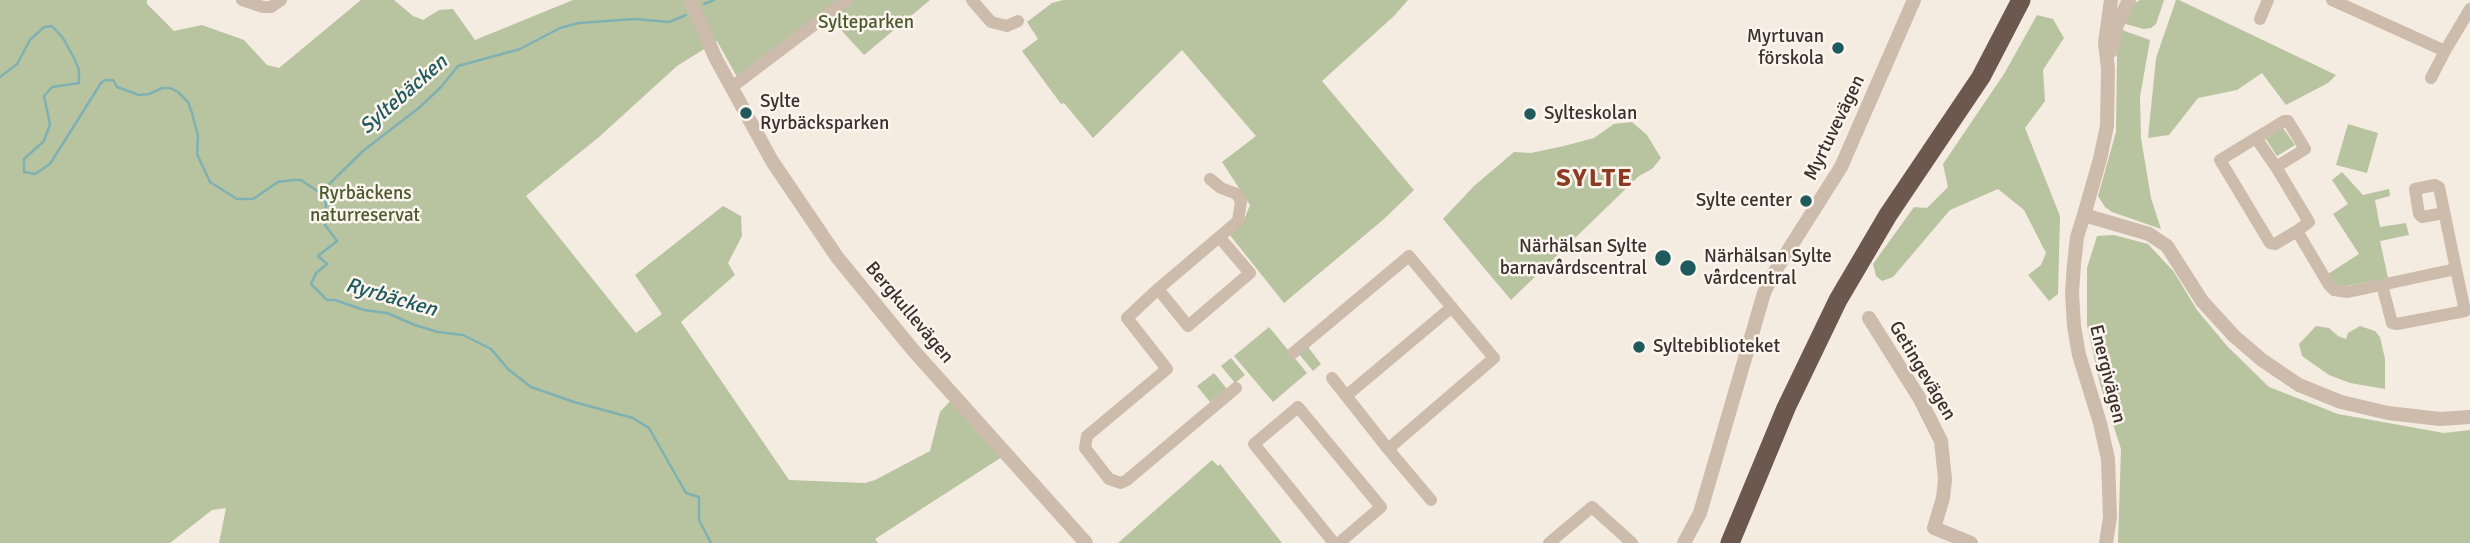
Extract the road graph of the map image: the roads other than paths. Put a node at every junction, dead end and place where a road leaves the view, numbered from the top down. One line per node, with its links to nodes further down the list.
1 (242, 0): 2 (street)
2 (281, 0)
3 (690, 0): 19 (street, Bergkullevägen)
4 (847, 0): 19 (street)
5 (972, 0): 15 (street)
6 (1914, 0): 45 (street, Myrtuvevägen)
7 (2008, 0): 46 (highway)
8 (2021, 0): 47 (highway)
9 (2110, 0): 17 (street)
10 (2129, 0): 17 (street)
11 (2269, 0): 14 (street)
12 (2332, 0): 16 (street)
13 (2470, 9): 16 (street)
14 (2260, 19)
15 (1018, 21)
16 (2445, 51): 18 (street)
17 (2108, 69): 24 (street, Energivägen)
18 (2431, 78)
19 (732, 87): 40 (street, Bergkullevägen)
20 (2256, 138): 21 (street); 21 (street); 25 (street)
21 (2276, 167): 25 (street)
22 (1210, 178): 26 (street)
23 (2444, 213): 23 (street); 27 (street)
24 (2084, 215): 37 (street); 49 (street, Energivägen)
25 (2297, 231): 28 (street)
26 (1220, 238): 29 (street); 29 (street)
27 (2456, 269): 28 (street); 30 (street)
28 (2382, 285): 30 (street)
29 (1158, 289): 35 (street)
30 (2466, 300)
31 (1452, 307): 33 (street); 36 (street); 38 (street)
32 (1869, 318): 48 (street, Getingevägen)
33 (1293, 353)
34 (1332, 378): 36 (street)
35 (1236, 388)
36 (1346, 396): 38 (street)
37 (2470, 417)
38 (1388, 449): 39 (street)
39 (1431, 500)
40 (1086, 543)
41 (1334, 543): 42 (street)
42 (1339, 543)
43 (1549, 543): 44 (street)
44 (1632, 543)
45 (1684, 543)
46 (1717, 543)
47 (1730, 543)
48 (1971, 543)
49 (2106, 543)

